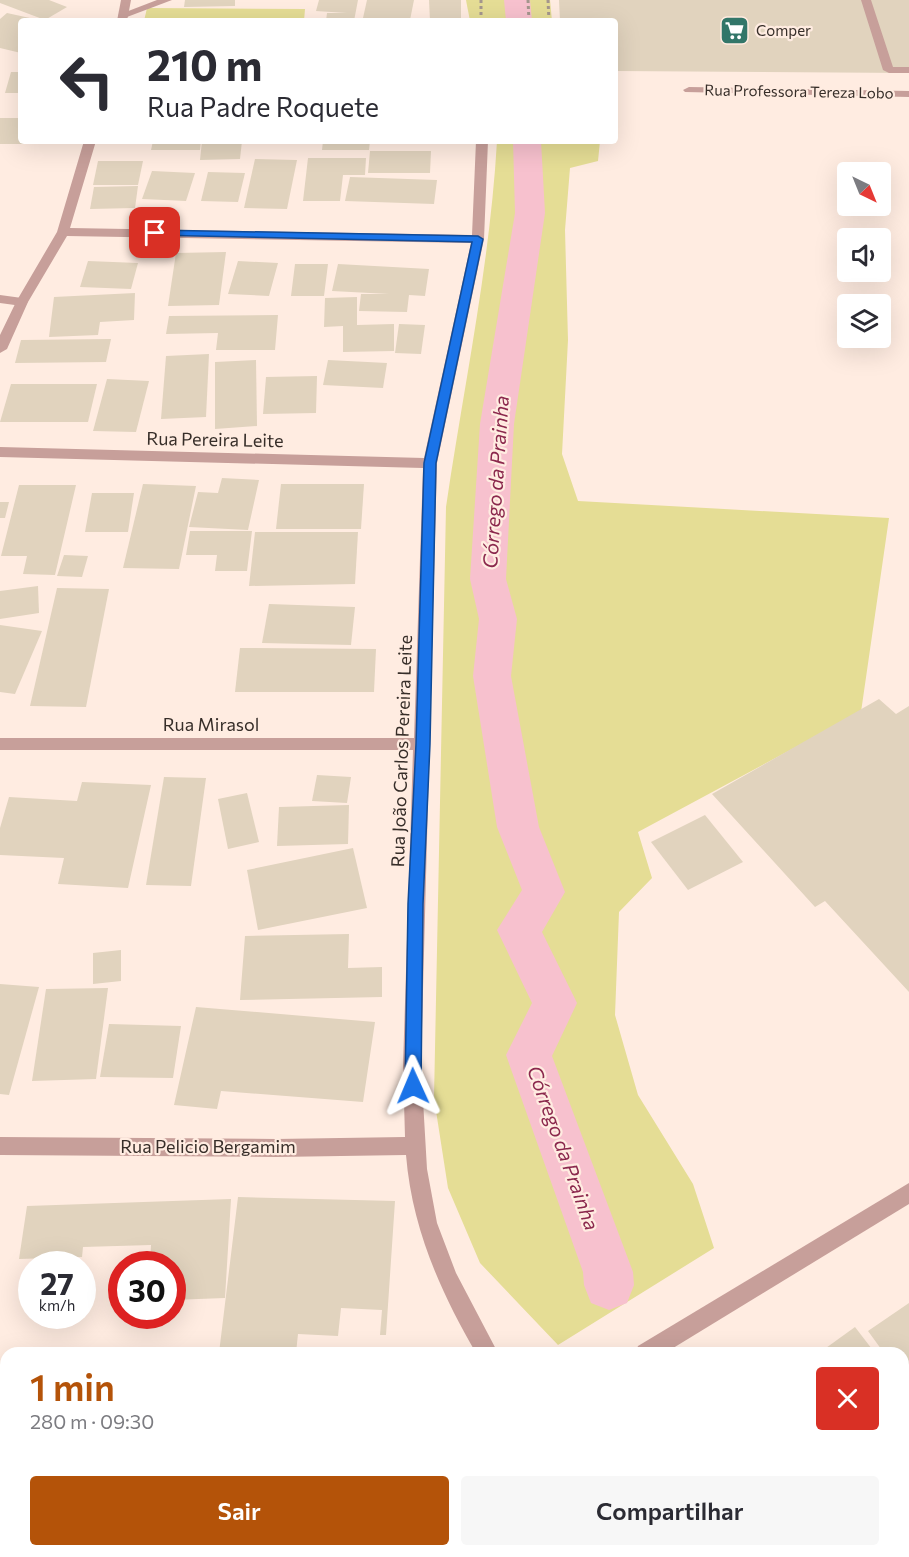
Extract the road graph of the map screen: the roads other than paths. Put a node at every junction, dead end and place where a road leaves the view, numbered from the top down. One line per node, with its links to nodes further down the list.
1 (126, 0): 4 (street)
2 (167, 0): 4 (street)
3 (866, 0): 5 (street)
4 (122, 18)
5 (909, 70)
6 (689, 90): 7 (street, Rua Professora Tereza Lobo)
7 (909, 94)
8 (89, 144): 10 (street)
9 (483, 144): 11 (street, Rua João Carlos Pereira Leite)
10 (63, 232): 11 (street); 13 (street)
11 (478, 239): 16 (street, Rua João Carlos Pereira Leite)
12 (0, 299): 13 (street)
13 (22, 302): 14 (street)
14 (0, 349)
15 (0, 452): 16 (street, Rua Pereira Leite)
16 (430, 463): 18 (street, Rua João Carlos Pereira Leite)
17 (0, 744): 18 (street, Rua Mirasol)
18 (423, 744): 20 (street, Rua João Carlos Pereira Leite)
19 (0, 1146): 20 (street, Rua Pelicio Bergamim)
20 (416, 1146): 22 (street, Rua João Carlos Pereira Leite)
21 (909, 1193): 23 (street)
22 (485, 1347)
23 (655, 1347)

